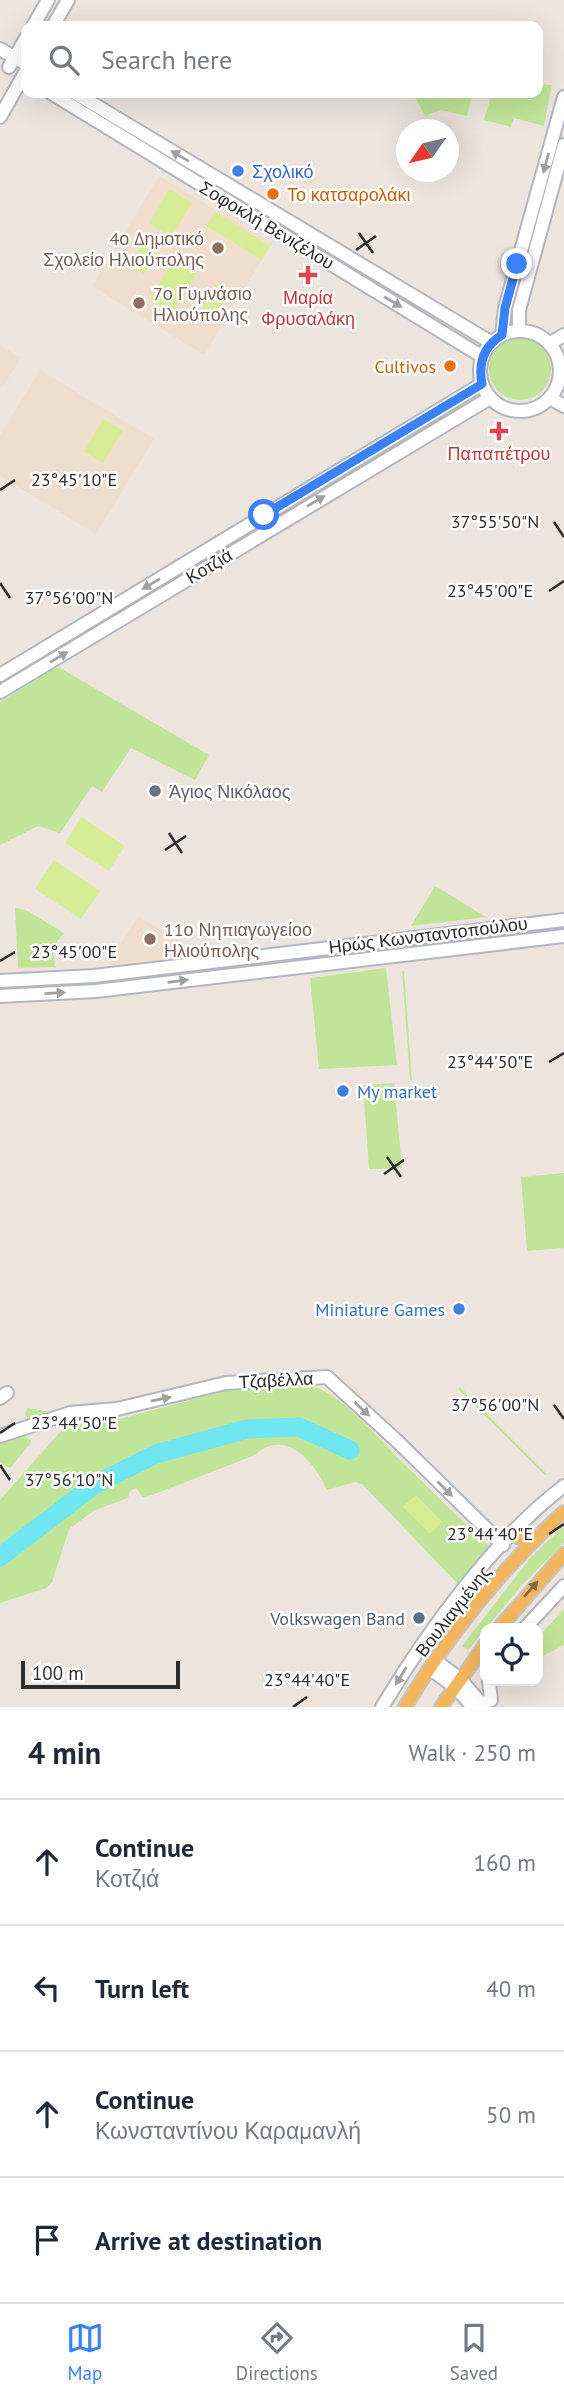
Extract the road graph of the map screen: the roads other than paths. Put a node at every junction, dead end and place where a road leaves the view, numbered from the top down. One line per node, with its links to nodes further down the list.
1 (48, 0): 3 (street)
2 (68, 0): 4 (street)
3 (36, 21)
4 (55, 21)
5 (0, 48): 6 (street)
6 (18, 68): 10 (street)
7 (564, 97): 14 (street, one-way to 14)
8 (59, 98): 17 (street, Σοφοκλή Βενιζέλου, one-way to 17)
9 (84, 98): 14 (street, Σοφοκλή Βενιζέλου, one-way to 9)
10 (0, 117)
11 (564, 145): 12 (street)
12 (519, 331): 14 (street); 15 (street)
13 (564, 335): 15 (street)
14 (497, 339): 17 (street)
15 (549, 344): 16 (street)
16 (560, 354): 19 (street)
17 (483, 357): 18 (street)
18 (482, 384): 20 (street); 23 (street, Κοτζιά, one-way to 23)
19 (561, 387): 21 (street)
20 (490, 398): 21 (street); 24 (street, Κοτζιά, one-way to 20)
21 (550, 398): 22 (street)
22 (564, 406)
23 (0, 675)
24 (0, 692)
25 (564, 920): 27 (street, Ηρώς Κωνσταντοπούλου)
26 (564, 936): 28 (street, Ηρώς Κωνσταντοπούλου, one-way to 26)
27 (0, 981)
28 (0, 996)
29 (0, 1436): 32 (street, Τζαβέλλα, one-way to 32)
30 (562, 1488): 32 (street)
31 (564, 1512): 33 (main road, Βουλιαγμένης)
32 (507, 1540): 33 (main road); 43 (street, one-way to 43)
33 (532, 1542): 39 (main road, Βουλιαγμένης)
34 (564, 1553): 36 (main road, one-way to 34)
35 (564, 1586): 37 (street)
36 (503, 1623)
37 (530, 1623)
38 (480, 1652): 40 (main road)
39 (433, 1665): 40 (street); 44 (main road, Βουλιαγμένης)
40 (457, 1683): 42 (street); 45 (main road)
41 (487, 1686): 42 (street)
42 (480, 1705)
43 (382, 1707)
44 (405, 1707)
45 (441, 1707)

